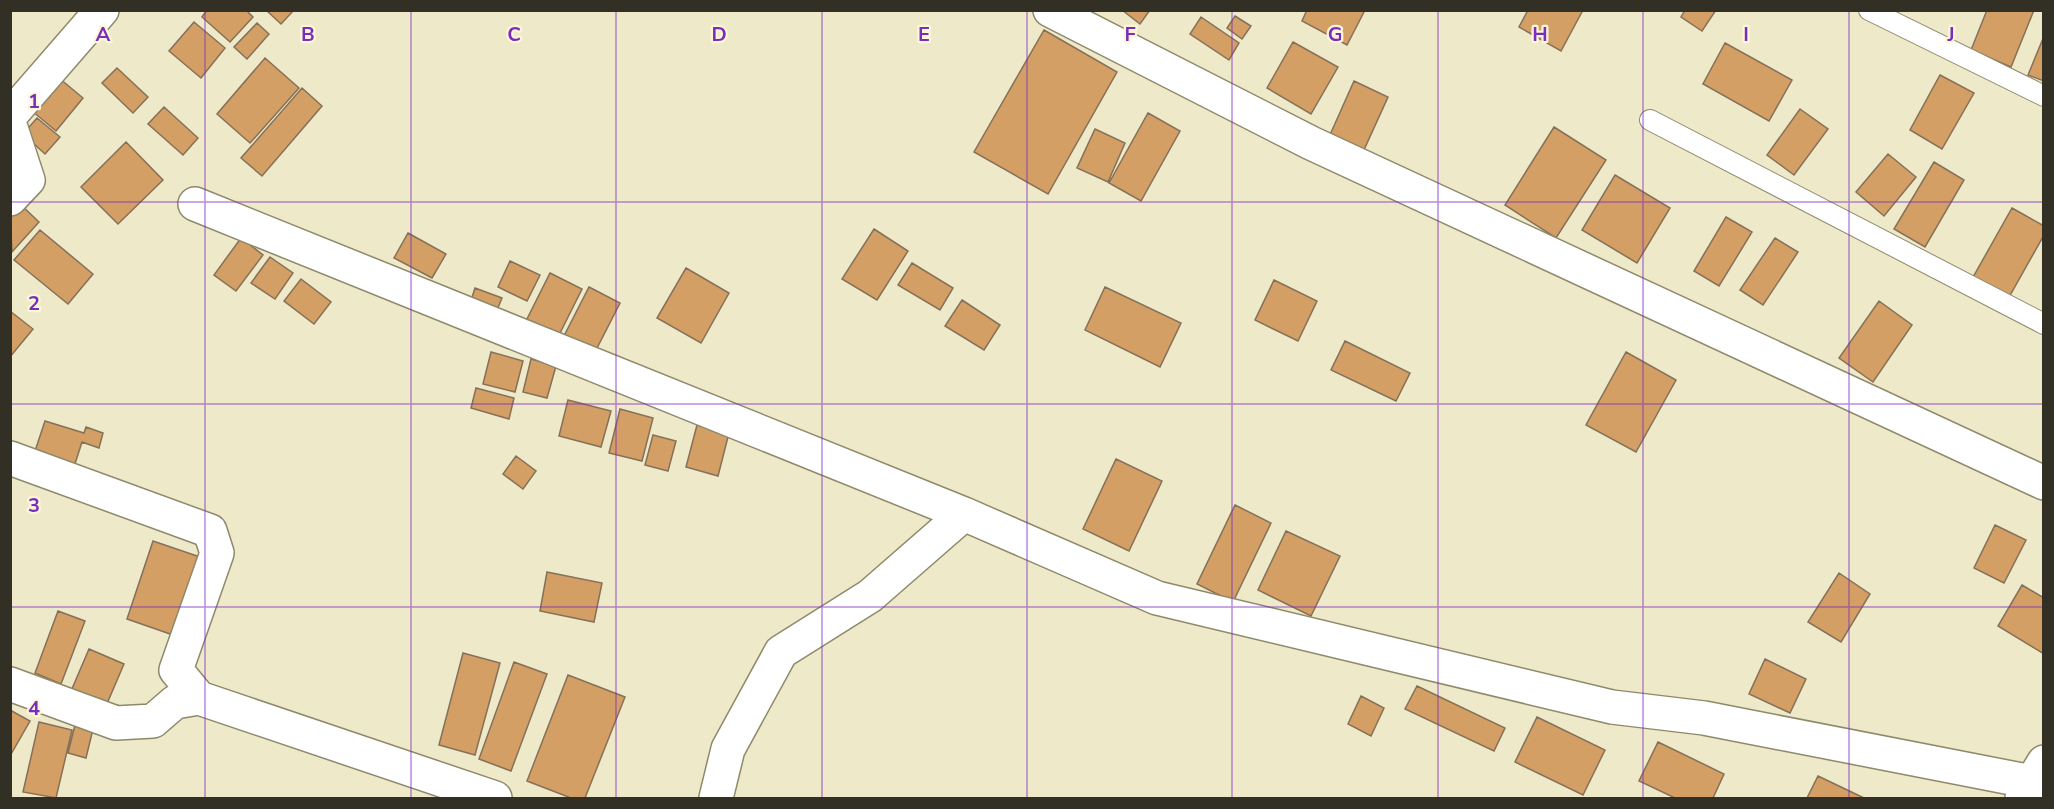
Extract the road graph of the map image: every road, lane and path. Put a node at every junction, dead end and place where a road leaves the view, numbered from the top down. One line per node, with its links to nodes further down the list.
1 (102, 10): 5 (street)
2 (1050, 10): 12 (street)
3 (1869, 10): 4 (lane)
4 (2043, 96)
5 (10, 116)
6 (1650, 120): 10 (lane)
7 (10, 125): 8 (street)
8 (10, 199)
9 (195, 204): 13 (street)
10 (2043, 324)
11 (10, 458): 15 (street)
12 (2043, 483)
13 (964, 513): 16 (street); 18 (street)
14 (10, 684): 15 (street)
15 (199, 698): 17 (street)
16 (2032, 781)
17 (495, 798)
18 (716, 798)

